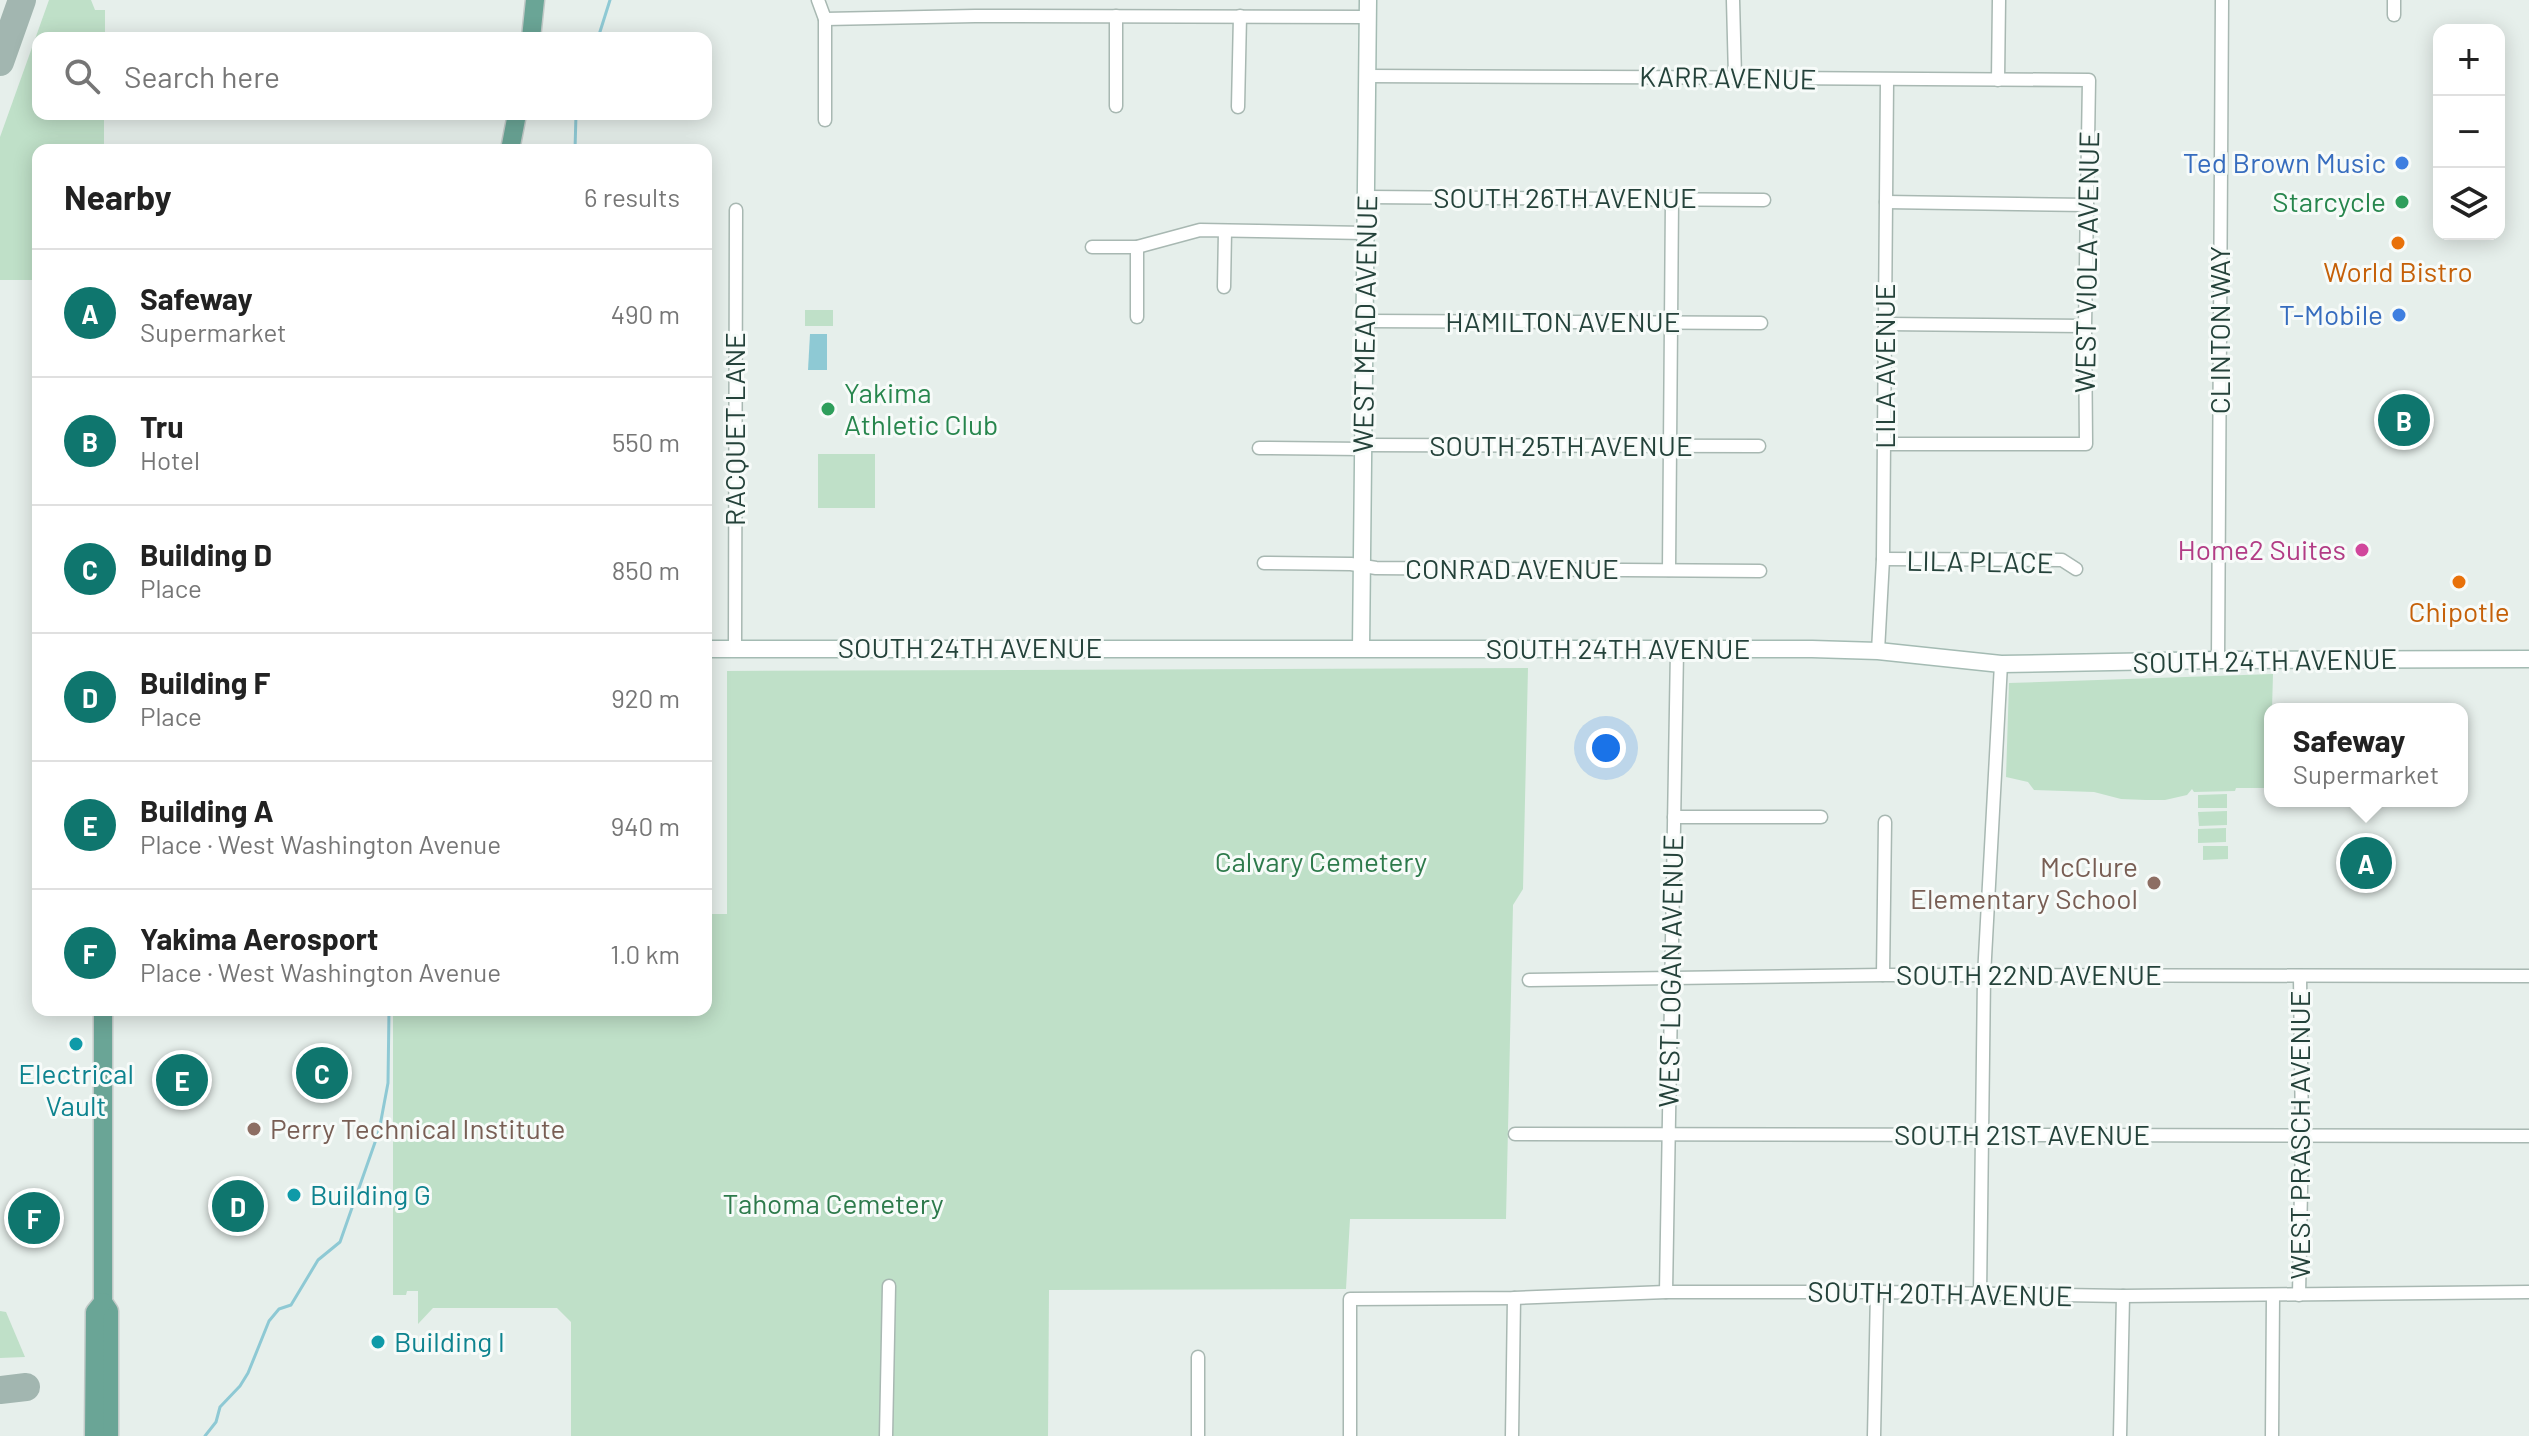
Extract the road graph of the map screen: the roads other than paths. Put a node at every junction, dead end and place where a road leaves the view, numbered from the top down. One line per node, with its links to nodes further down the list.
1 (535, 0): 14 (main road)
2 (818, 0): 13 (street)
3 (976, 0): 10 (street)
4 (1733, 0): 16 (street)
5 (1999, 0): 17 (street)
6 (2222, 0): 59 (street, CLINTON WAY)
7 (2394, 0): 9 (street)
8 (1368, 8): 12 (street); 15 (street, WEST MEAD AVENUE)
9 (2394, 15)
10 (975, 16): 11 (street); 13 (street)
11 (1116, 16): 12 (street); 20 (street)
12 (1240, 16): 21 (street)
13 (825, 19): 23 (street)
14 (532, 32)
15 (1367, 76): 16 (street, KARR AVENUE); 25 (street, WEST MEAD AVENUE)
16 (1735, 77): 19 (street, KARR AVENUE)
17 (1998, 80): 18 (street, KARR AVENUE); 19 (street, KARR AVENUE)
18 (2089, 80): 29 (street, WEST VIOLA AVENUE)
19 (1887, 81): 28 (street, LILA AVENUE)
20 (1116, 106)
21 (1238, 107)
22 (516, 120): 24 (main road)
23 (825, 120)
24 (511, 144)
25 (1367, 197): 26 (street, SOUTH 26TH AVENUE); 32 (street, WEST MEAD AVENUE)
26 (1672, 199): 27 (street, SOUTH 26TH AVENUE); 38 (street)
27 (1764, 200)
28 (1886, 202): 29 (street); 40 (street, LILA AVENUE)
29 (2087, 205): 41 (street, WEST VIOLA AVENUE)
30 (736, 210): 53 (street, RACQUET LANE)
31 (1225, 231): 32 (street); 34 (street); 35 (street)
32 (1365, 233): 37 (street, WEST MEAD AVENUE)
33 (1092, 247): 34 (street)
34 (1137, 247): 36 (street)
35 (1224, 287)
36 (1137, 317)
37 (1366, 321): 38 (street, HAMILTON AVENUE); 44 (street, WEST MEAD AVENUE)
38 (1671, 322): 39 (street, HAMILTON AVENUE); 45 (street)
39 (1761, 323)
40 (1886, 324): 41 (street); 42 (street, LILA AVENUE)
41 (2085, 326): 42 (street, WEST VIOLA AVENUE)
42 (1885, 444): 47 (street, LILA AVENUE)
43 (1759, 446): 45 (street, SOUTH 25TH AVENUE)
44 (1364, 447): 45 (street, SOUTH 25TH AVENUE); 46 (street, SOUTH 25TH AVENUE); 49 (street, WEST MEAD AVENUE)
45 (1670, 447): 51 (street)
46 (1259, 448)
47 (1883, 559): 50 (street, LILA PLACE); 57 (street, LILA AVENUE)
48 (1264, 563): 49 (street, CONRAD AVENUE)
49 (1363, 567): 51 (street, CONRAD AVENUE); 54 (street, WEST MEAD AVENUE)
50 (2076, 569)
51 (1669, 570): 52 (street, CONRAD AVENUE)
52 (1760, 571)
53 (735, 648): 54 (street, SOUTH 24TH AVENUE); 55 (street, SOUTH 24TH AVENUE)
54 (1361, 648): 56 (street, SOUTH 24TH AVENUE)
55 (712, 649)
56 (1677, 650): 57 (street, SOUTH 24TH AVENUE); 61 (street, WEST LOGAN AVENUE)
57 (1878, 651): 60 (street, SOUTH 24TH AVENUE)
58 (2529, 659): 59 (street, SOUTH 24TH AVENUE)
59 (2218, 660): 60 (street, SOUTH 24TH AVENUE)
60 (2001, 664): 65 (street)
61 (1674, 817): 62 (street); 68 (street, WEST LOGAN AVENUE)
62 (1821, 817)
63 (1885, 822): 64 (street)
64 (1883, 975): 65 (street, SOUTH 22ND AVENUE); 68 (street, SOUTH 22ND AVENUE)
65 (1984, 976): 66 (street, SOUTH 22ND AVENUE); 73 (street)
66 (2300, 976): 67 (street, SOUTH 22ND AVENUE); 74 (street, WEST PRASCH AVENUE)
67 (2529, 976)
68 (1671, 979): 69 (street, SOUTH 22ND AVENUE); 72 (street, WEST LOGAN AVENUE)
69 (1529, 980)
70 (103, 1016): 85 (main road)
71 (1515, 1134): 72 (street, SOUTH 21ST AVENUE)
72 (1667, 1134): 73 (street, SOUTH 21ST AVENUE); 77 (street, WEST LOGAN AVENUE)
73 (1982, 1135): 74 (street, SOUTH 21ST AVENUE); 80 (street)
74 (2302, 1135): 75 (street, SOUTH 21ST AVENUE); 82 (street, WEST PRASCH AVENUE)
75 (2529, 1136)
76 (889, 1286): 89 (street)
77 (1666, 1292): 78 (street, SOUTH 20TH AVENUE); 84 (street, SOUTH 20TH AVENUE)
78 (1877, 1292): 80 (street, SOUTH 20TH AVENUE); 93 (street)
79 (2529, 1292): 82 (street, SOUTH 20TH AVENUE)
80 (1980, 1295): 83 (street, SOUTH 20TH AVENUE)
81 (2273, 1295): 82 (street, SOUTH 20TH AVENUE); 83 (street, SOUTH 20TH AVENUE); 95 (street, WEST PRASCH AVENUE)
82 (2299, 1295)
83 (2123, 1296): 94 (street)
84 (1514, 1298): 91 (street, SOUTH 20TH AVENUE); 92 (street)
85 (103, 1302): 87 (main road); 88 (main road)
86 (1198, 1357): 90 (street)
87 (94, 1436)
88 (109, 1436)
89 (886, 1436)
90 (1198, 1436)
91 (1350, 1436)
92 (1512, 1436)
93 (1874, 1436)
94 (2120, 1436)
95 (2272, 1436)

